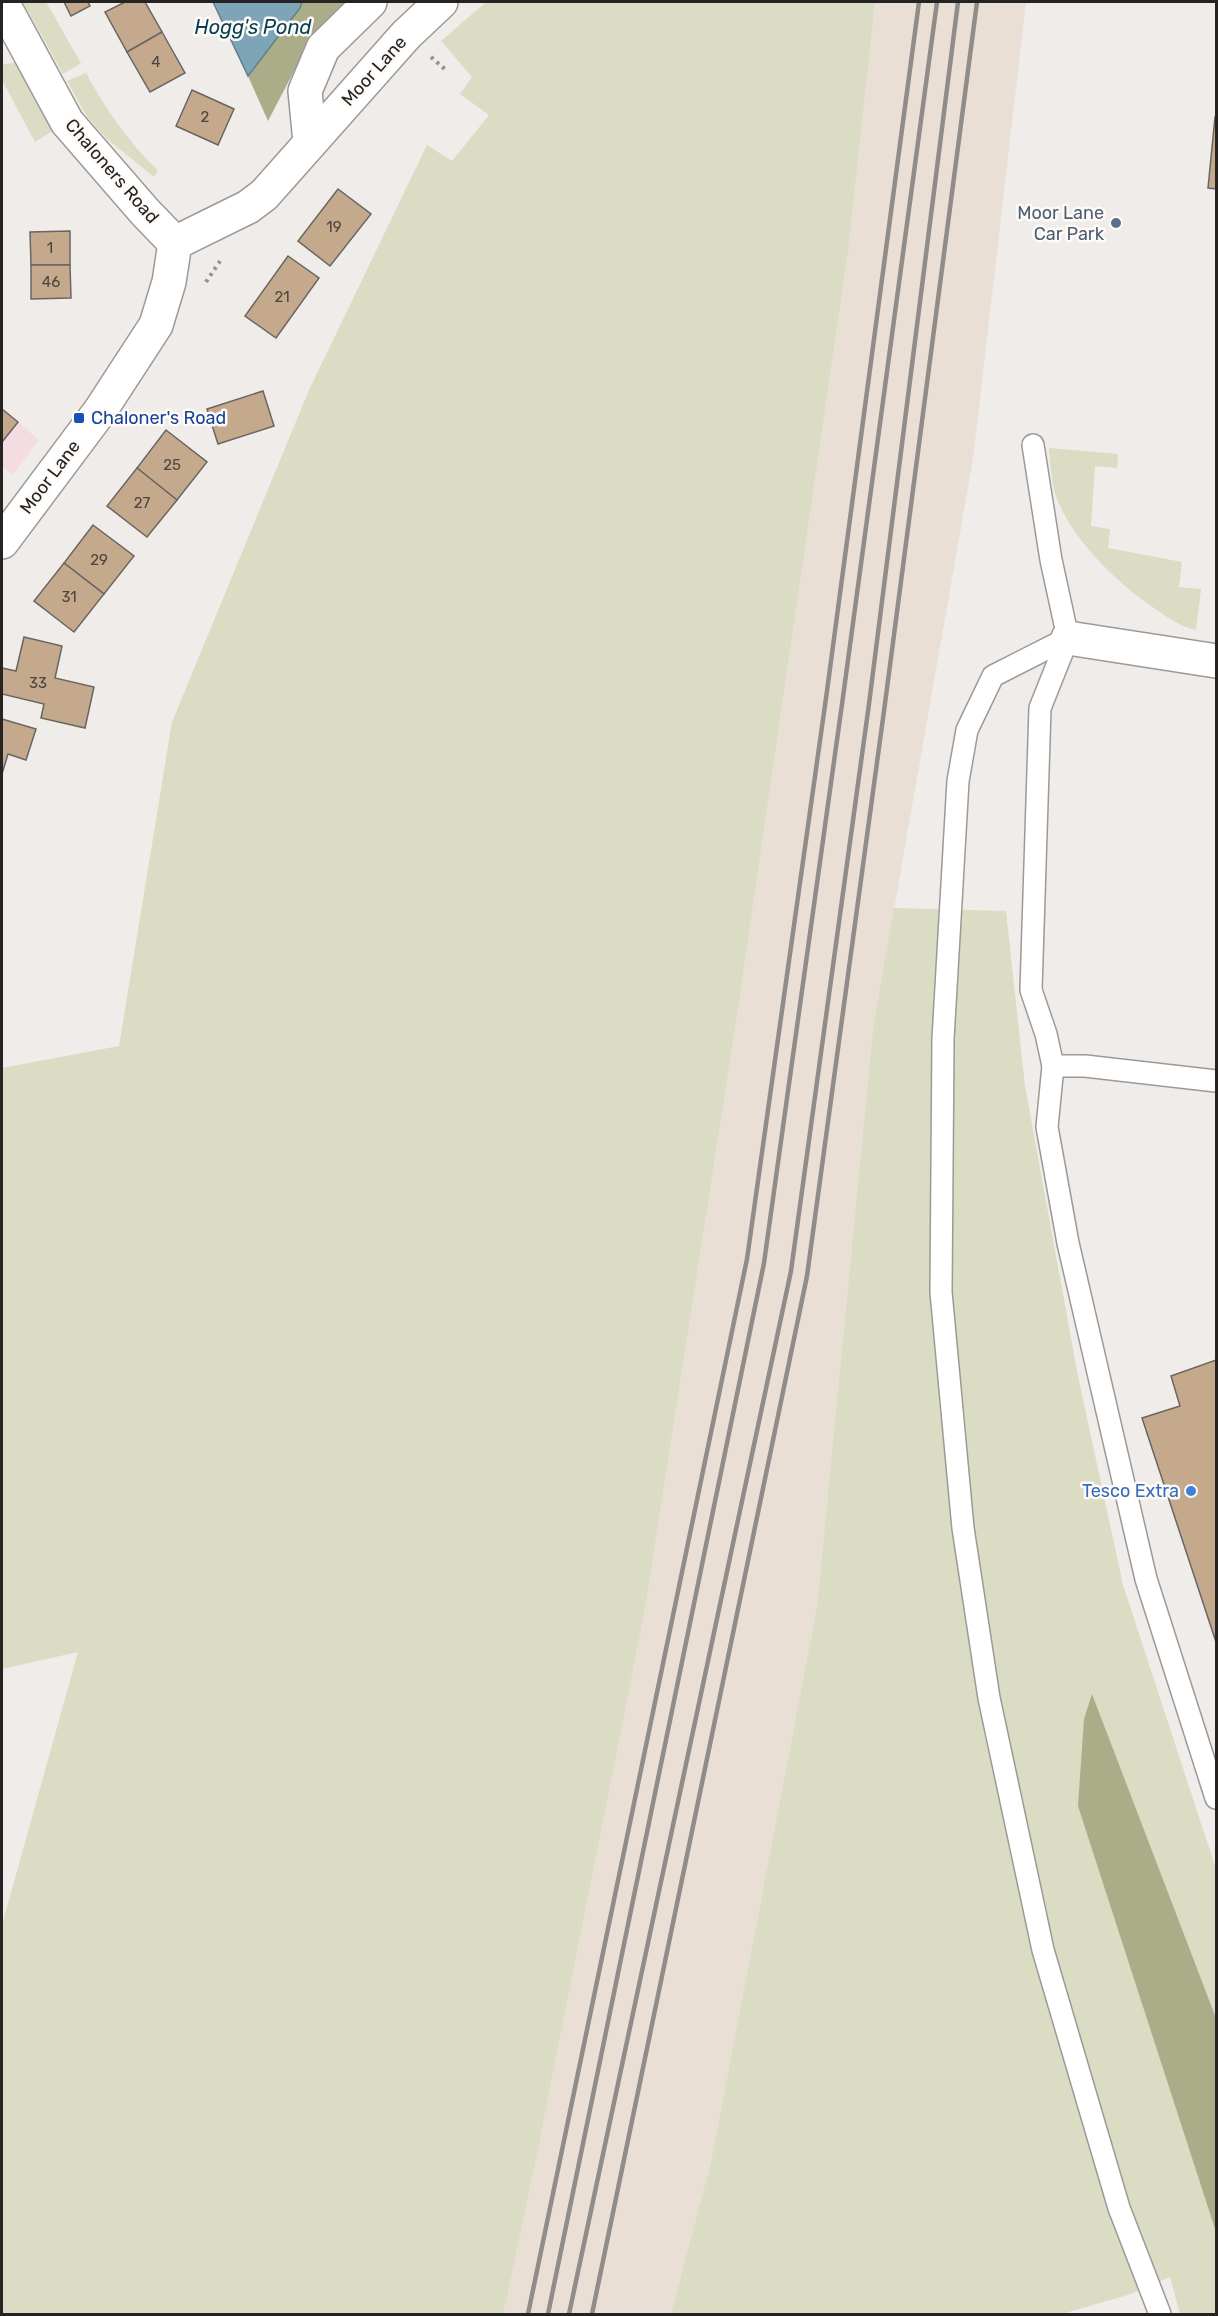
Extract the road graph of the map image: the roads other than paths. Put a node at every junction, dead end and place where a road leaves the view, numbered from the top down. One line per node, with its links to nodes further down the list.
1 (2, 2): 5 (street, Chaloners Road)
2 (370, 2): 4 (street)
3 (441, 2): 4 (street, Moor Lane)
4 (310, 142): 5 (street, Moor Lane)
5 (175, 243): 7 (street, Moor Lane)
6 (1033, 445): 8 (lane)
7 (2, 542)
8 (1068, 638): 9 (street); 10 (lane); 13 (lane)
9 (1216, 661)
10 (1053, 1066): 11 (lane); 12 (lane)
11 (1216, 1081)
12 (1216, 1798)
13 (1160, 2314)

